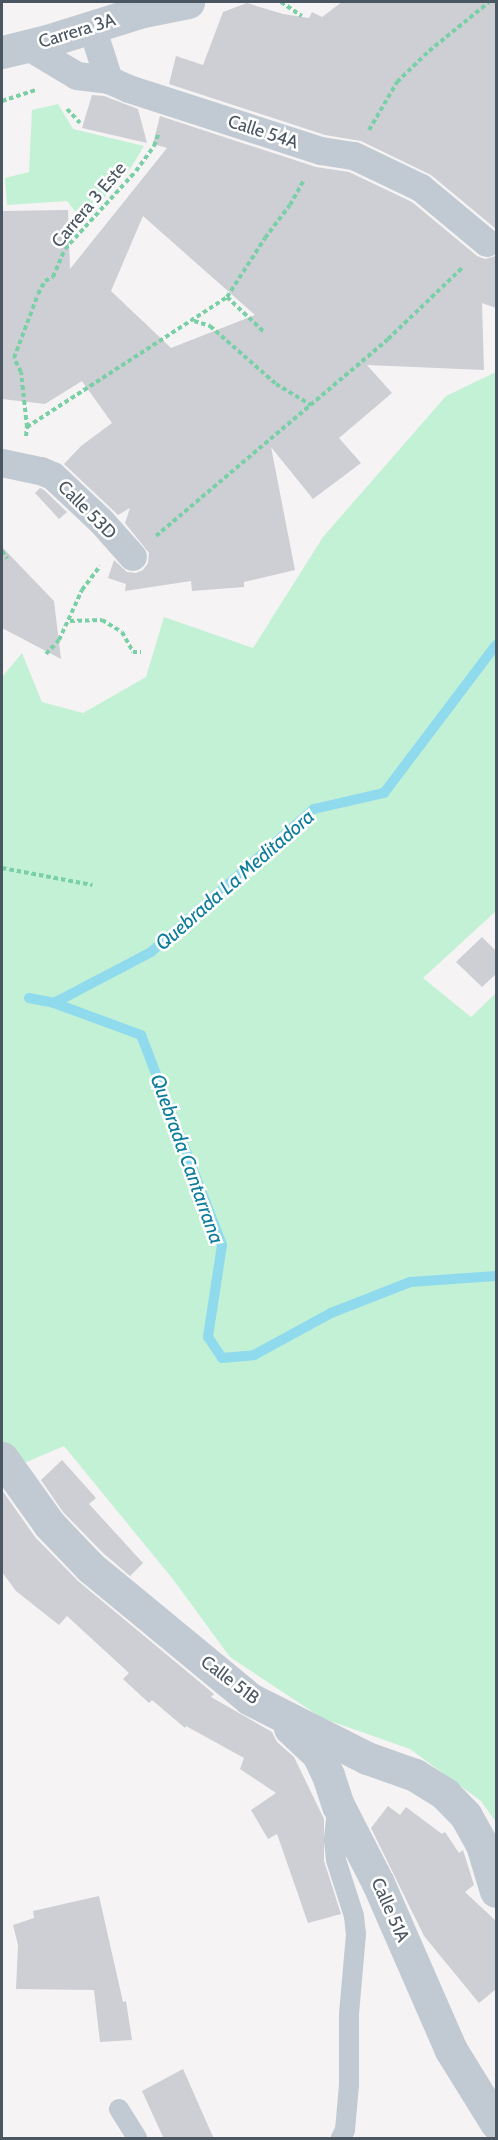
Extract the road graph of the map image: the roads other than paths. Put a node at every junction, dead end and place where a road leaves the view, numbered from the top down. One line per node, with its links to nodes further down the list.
1 (188, 2): 2 (street, Carrera 3A)
2 (92, 27): 3 (street, Carrera 3A); 4 (street)
3 (14, 49): 4 (street, Calle 54A)
4 (109, 80): 5 (street, Calle 54A)
5 (487, 243)
6 (11, 465): 7 (street, Calle 53D)
7 (134, 557)
8 (2, 1458): 9 (street, Calle 51B)
9 (269, 1709): 10 (street, Calle 51A); 11 (street, Calle 51B)
10 (338, 1805): 13 (street, Calle 51A); 15 (lane)
11 (496, 1891)
12 (119, 2109): 14 (lane)
13 (496, 2123)
14 (137, 2139)
15 (341, 2139)

